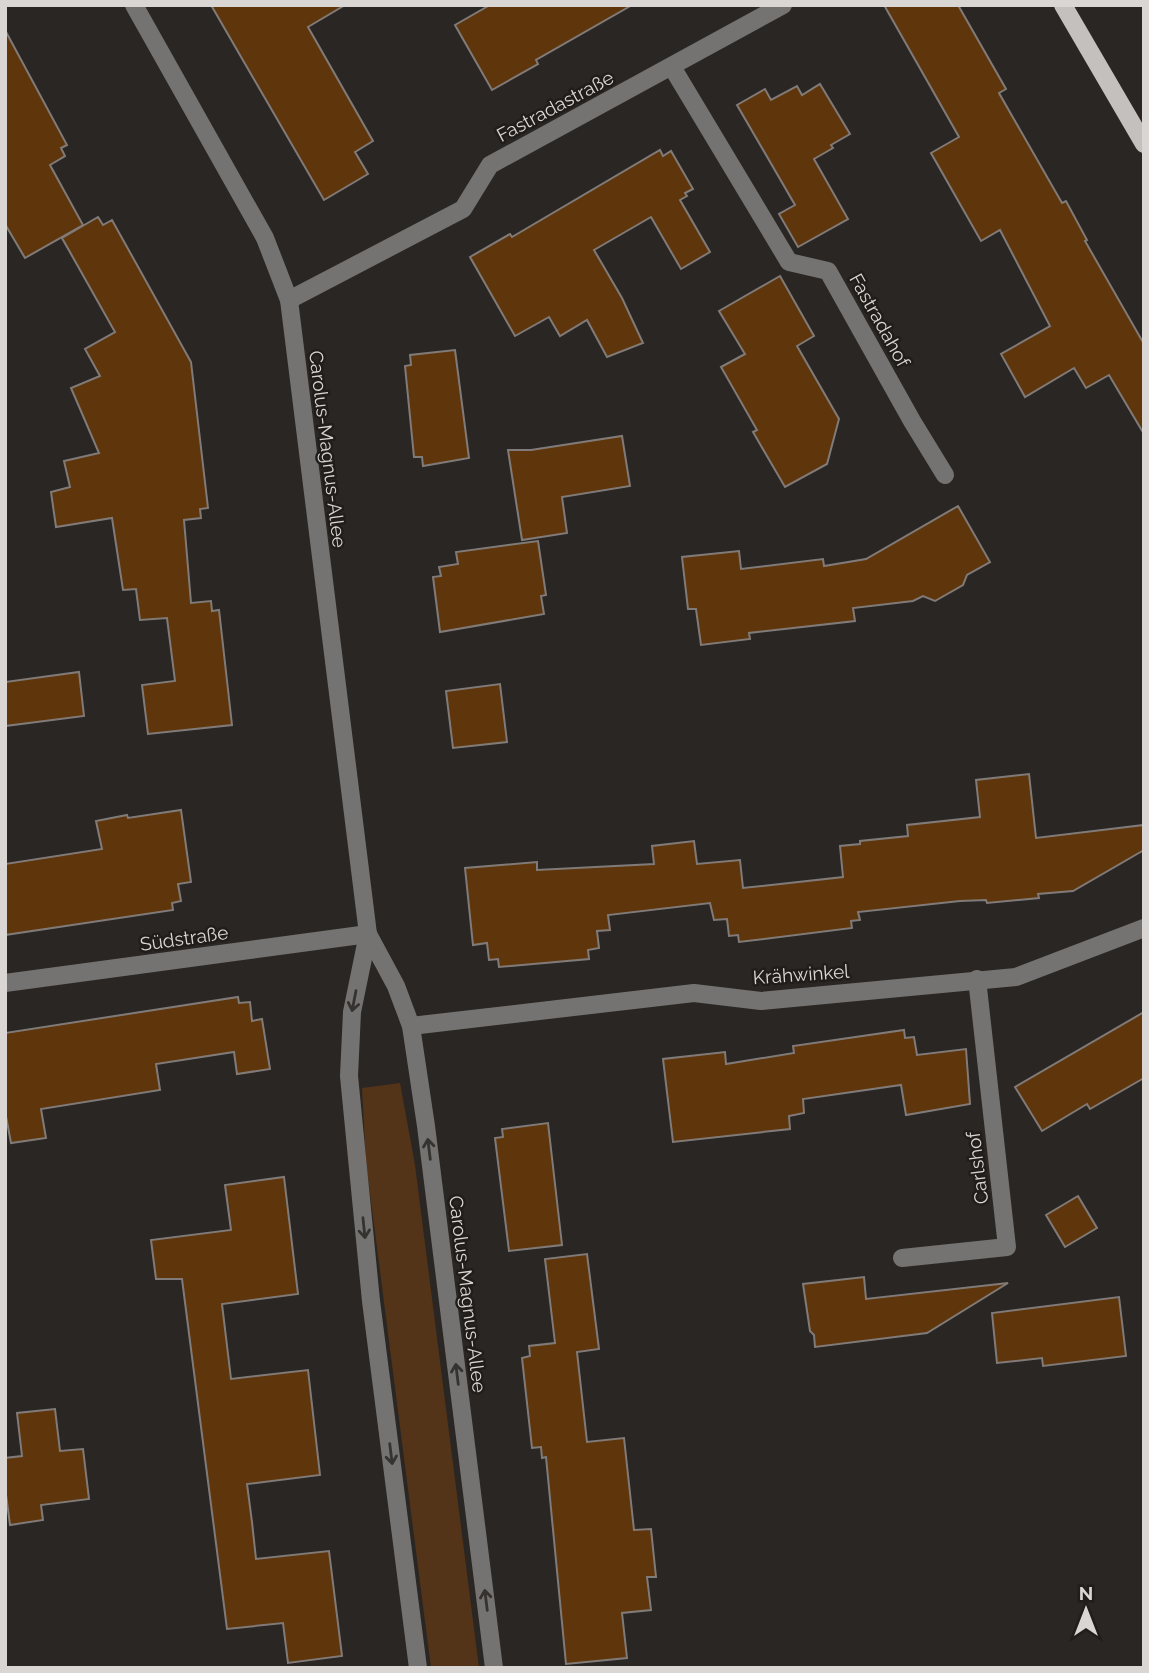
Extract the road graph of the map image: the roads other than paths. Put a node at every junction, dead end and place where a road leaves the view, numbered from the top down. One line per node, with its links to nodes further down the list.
1 (134, 5): 6 (street, Carolus-Magnus-Allee)
2 (783, 5): 4 (street, Fastradastraße)
3 (1063, 5): 5 (main road)
4 (672, 67): 6 (street, Fastradastraße); 7 (street, Fastradahof)
5 (1144, 144)
6 (289, 300): 9 (street, Carolus-Magnus-Allee)
7 (945, 475)
8 (1144, 928): 10 (street, Krähwinkel)
9 (368, 934): 11 (street, Südstraße); 12 (street, Carolus-Magnus-Allee); 14 (street, Carolus-Magnus-Allee, one-way to 14)
10 (976, 979): 12 (street, Krähwinkel); 13 (street, Carlshof)
11 (5, 983)
12 (411, 1027): 15 (street, Carolus-Magnus-Allee, one-way to 12)
13 (902, 1258)
14 (418, 1668)
15 (494, 1668)

